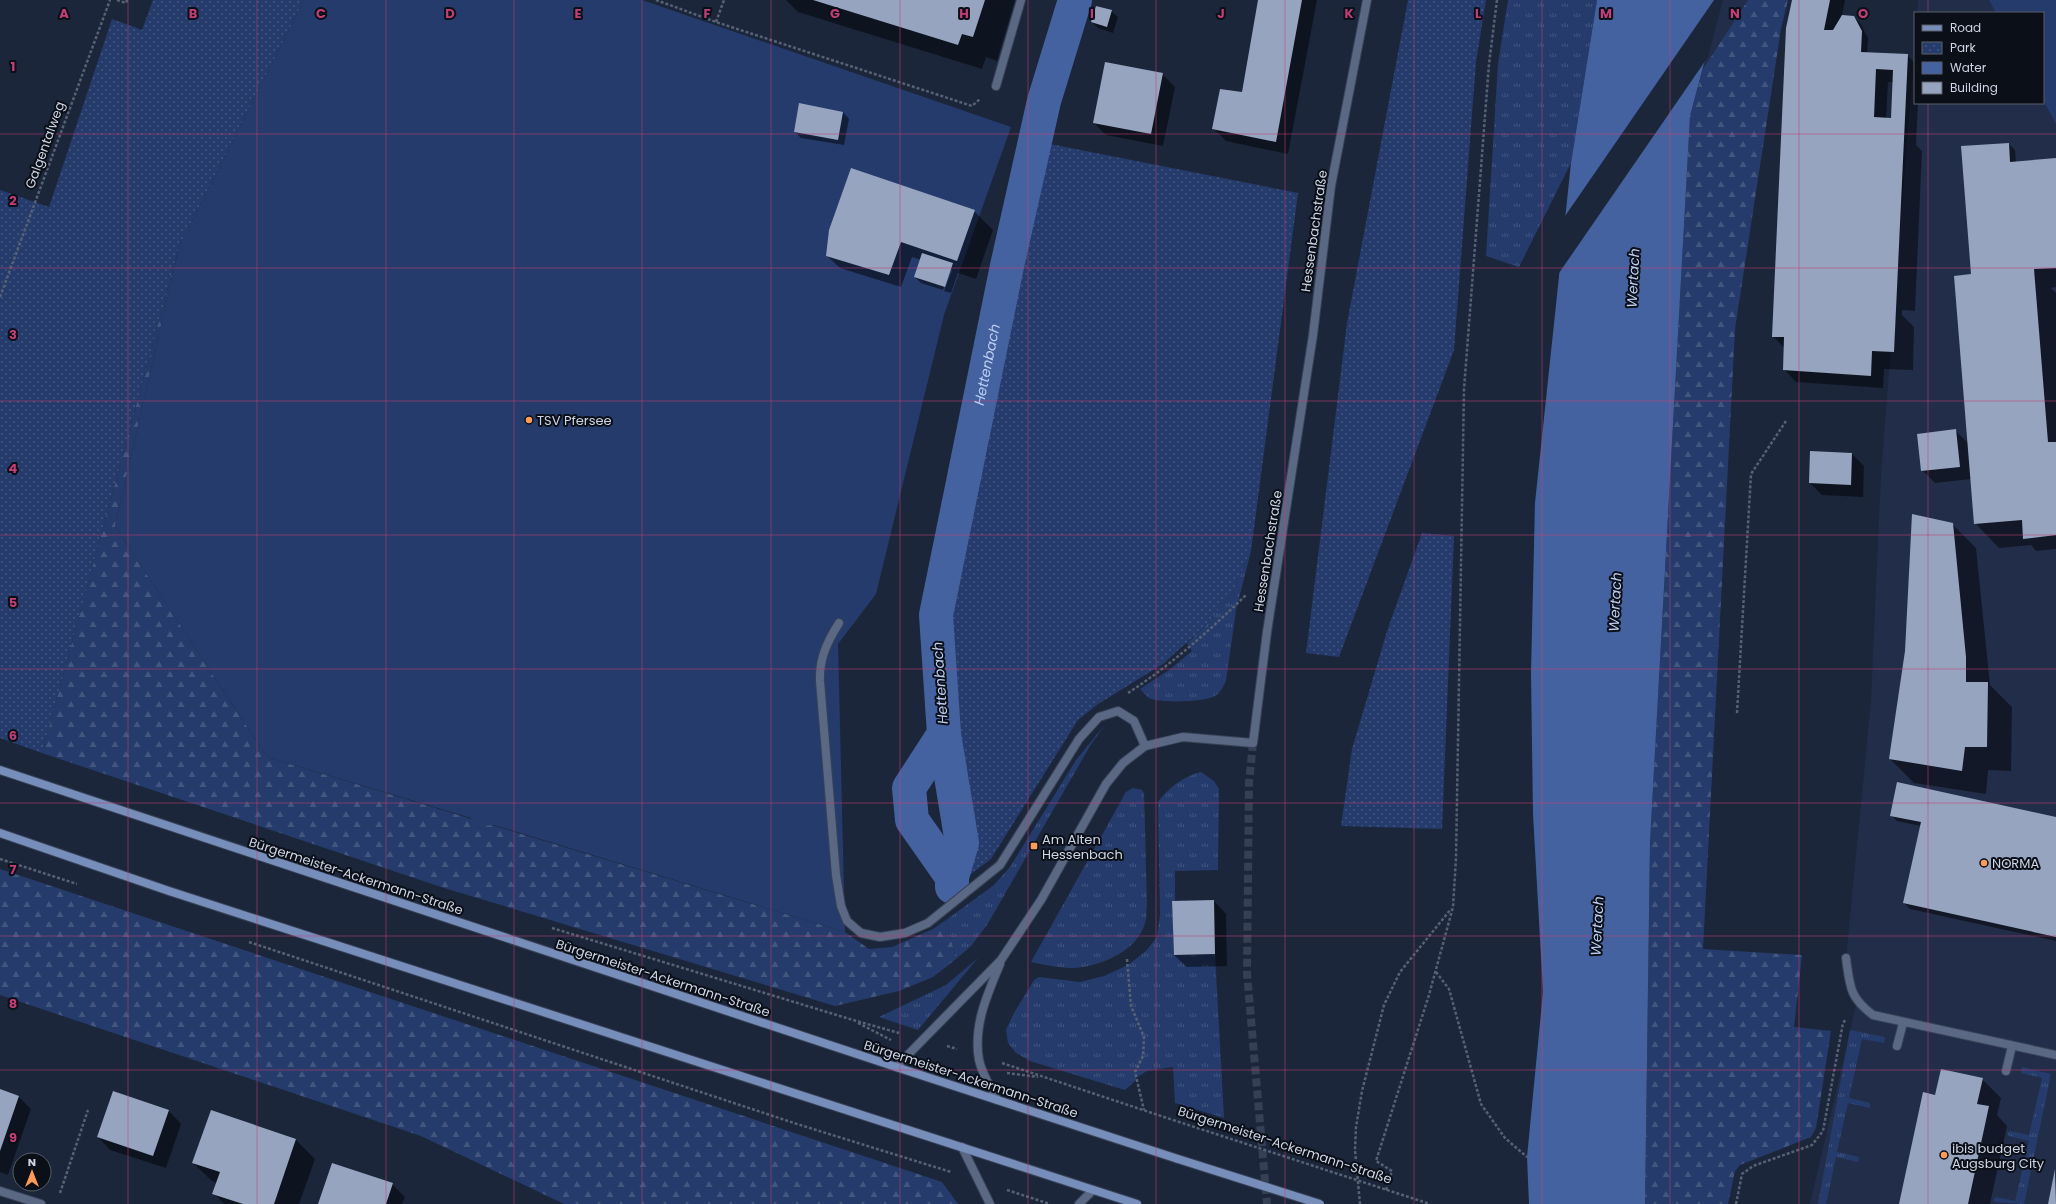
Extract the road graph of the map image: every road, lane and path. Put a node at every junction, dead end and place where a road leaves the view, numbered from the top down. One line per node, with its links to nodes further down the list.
1 (110, 0): 11 (path, Galgentalweg)
2 (117, 0): 3 (path)
3 (127, 0)
4 (656, 0): 9 (path)
5 (724, 0): 9 (path)
6 (1021, 0): 10 (street)
7 (1367, 0): 17 (street, Hessenbachstraße)
8 (1497, 0): 22 (path)
9 (716, 22): 10 (path)
10 (996, 86)
11 (0, 297)
12 (1786, 421): 16 (path)
13 (1246, 595): 15 (path)
14 (839, 623): 17 (street)
15 (1126, 694)
16 (1737, 713)
17 (1146, 746): 26 (street, Hessenbachstraße)
18 (0, 770): 35 (main road, Bürgermeister-Ackermann-Straße)
19 (0, 833): 41 (main road)
20 (0, 859): 21 (path)
21 (83, 886)
22 (1453, 907): 27 (path); 53 (path)
23 (243, 940): 43 (path)
24 (1846, 958): 28 (street)
25 (1127, 959): 40 (path)
26 (1001, 960): 30 (street, Hessenbachstraße); 36 (street, Hessenbachstraße)
27 (1436, 971): 42 (path); 45 (path)
28 (1859, 1005): 29 (street); 55 (path)
29 (1903, 1023): 31 (street); 32 (street)
30 (924, 1040): 33 (street, Hessenbachstraße); 33 (path, Bürgermeister-Ackermann-Straße)
31 (1897, 1046)
32 (2012, 1046): 34 (street); 37 (street)
33 (913, 1050): 35 (street, Hessenbachstraße)
34 (2056, 1055)
35 (896, 1067): 38 (main road, Bürgermeister-Ackermann-Straße)
36 (983, 1070): 38 (street, Hessenbachstraße); 40 (path, Bürgermeister-Ackermann-Straße)
37 (2006, 1071)
38 (997, 1100): 52 (main road, Bürgermeister-Ackermann-Straße, bridge)
39 (88, 1110): 47 (path)
40 (1144, 1110): 45 (path, Bürgermeister-Ackermann-Straße, bridge)
41 (962, 1147): 44 (main road); 49 (street)
42 (1526, 1157)
43 (941, 1169)
44 (1094, 1190): 50 (street); 51 (main road)
45 (1386, 1190): 54 (path, Bürgermeister-Ackermann-Straße, bridge)
46 (0, 1191): 48 (street)
47 (58, 1197)
48 (40, 1204)
49 (990, 1204)
50 (1079, 1204)
51 (1137, 1204)
52 (1320, 1204)
53 (1360, 1204)
54 (1430, 1204)
55 (1736, 1204)

